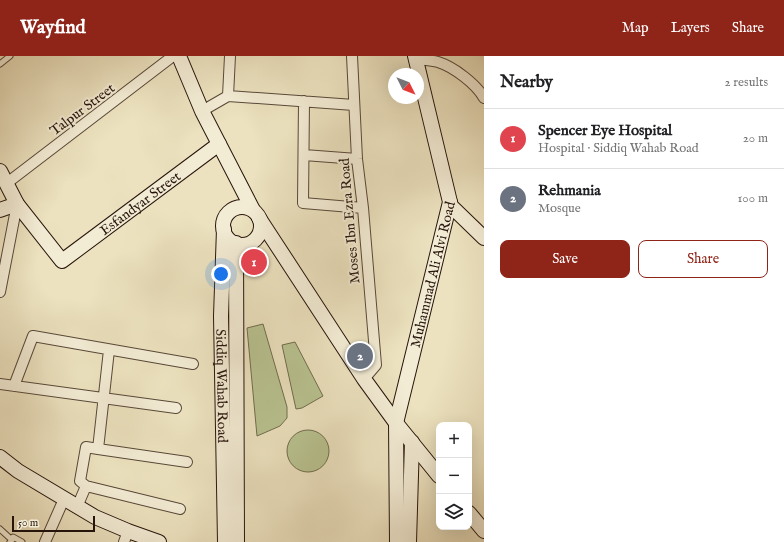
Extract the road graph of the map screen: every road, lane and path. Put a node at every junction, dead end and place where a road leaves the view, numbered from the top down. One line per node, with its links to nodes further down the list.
1 (10, 56): 8 (lane)
2 (173, 56): 18 (street, Talpur Street)
3 (179, 56): 13 (main road)
4 (230, 56): 9 (street)
5 (352, 56): 12 (street, Moses Ibn Ezra Road)
6 (415, 58): 7 (street); 19 (main road, Muhammad Ali Alvi Road)
7 (433, 58): 10 (street)
8 (0, 64)
9 (228, 96): 11 (street); 13 (street)
10 (484, 98)
11 (304, 101): 12 (street); 15 (street)
12 (354, 105): 16 (street, Moses Ibn Ezra Road)
13 (202, 111): 14 (main road)
14 (218, 144): 20 (main road, Esfandyar Street); 23 (main road)
15 (304, 155): 16 (street); 21 (street)
16 (357, 159): 21 (street, Moses Ibn Ezra Road)
17 (0, 171): 18 (main road)
18 (7, 183): 20 (main road)
19 (450, 202): 25 (main road); 35 (main road, Muhammad Ali Alvi Road)
20 (17, 204): 22 (main road); 27 (street)
21 (363, 208): 30 (street, Moses Ibn Ezra Road)
22 (0, 210)
23 (256, 214): 24 (main road); 26 (main road); 30 (main road)
24 (224, 229): 26 (main road); 52 (main road, Siddiq Wahab Road)
25 (484, 238)
26 (236, 243): 53 (main road, Siddiq Wahab Road)
27 (0, 292)
28 (109, 350): 29 (street); 32 (street); 33 (street)
29 (193, 364)
30 (364, 379): 35 (main road)
31 (0, 384): 32 (street)
32 (14, 386): 33 (street)
33 (104, 398): 34 (street); 36 (street)
34 (176, 408)
35 (403, 432): 39 (main road); 54 (main road); 55 (main road)
36 (98, 449): 38 (street); 40 (street)
37 (0, 457): 41 (main road)
38 (187, 462)
39 (436, 472)
40 (86, 486): 42 (street); 43 (street)
41 (64, 499): 42 (main road); 50 (street)
42 (77, 506): 47 (main road)
43 (180, 509)
44 (472, 517): 46 (main road)
45 (0, 529): 48 (lane)
46 (484, 531)
47 (126, 537): 51 (main road)
48 (11, 541): 49 (lane)
49 (22, 542)
50 (45, 542)
51 (159, 542)
52 (225, 542)
53 (237, 542)
54 (397, 542)
55 (409, 542)

